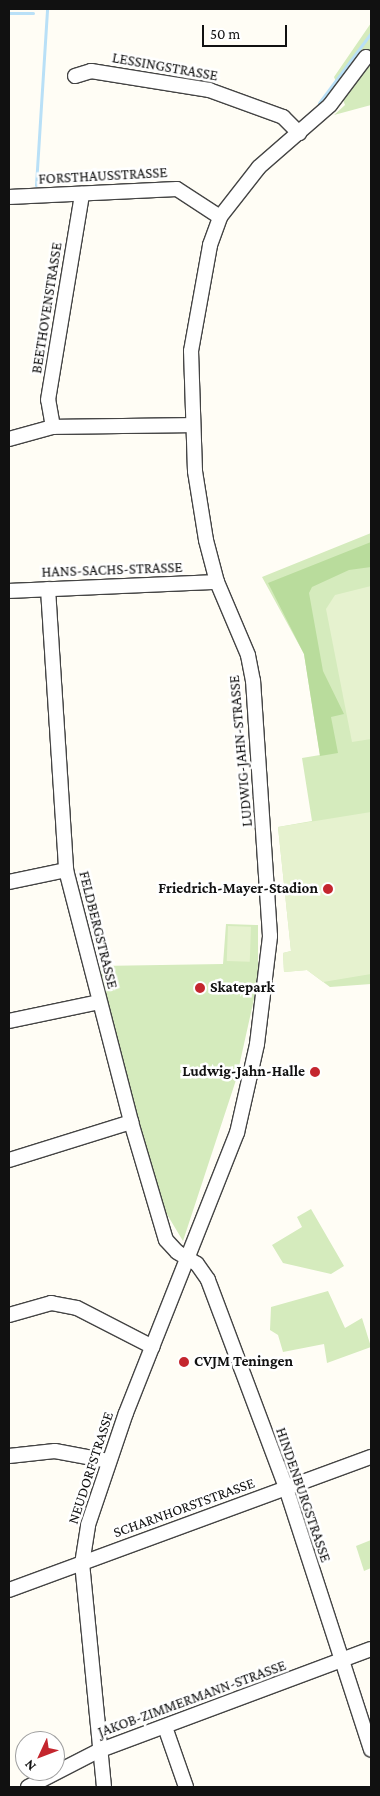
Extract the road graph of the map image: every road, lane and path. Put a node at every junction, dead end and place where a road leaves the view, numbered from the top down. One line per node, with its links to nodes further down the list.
1 (366, 57): 3 (street, LUDWIG-JAHN-STRASSE)
2 (75, 76): 3 (street, LESSINGSTRASSE)
3 (299, 133): 6 (street, LUDWIG-JAHN-STRASSE)
4 (82, 194): 5 (street, FORSTHAUSSTRASSE); 6 (street, FORSTHAUSSTRASSE); 8 (street, BEETHOVENSTRASSE)
5 (9, 197)
6 (220, 217): 7 (street, LUDWIG-JAHN-STRASSE)
7 (192, 425): 8 (street); 10 (street, LUDWIG-JAHN-STRASSE)
8 (53, 427): 9 (street)
9 (9, 439)
10 (217, 582): 11 (street, HANS-SACHS-STRASSE); 19 (street, LUDWIG-JAHN-STRASSE)
11 (48, 589): 12 (street, HANS-SACHS-STRASSE); 13 (street, FELDBERGSTRASSE)
12 (9, 591)
13 (66, 870): 14 (street); 15 (street, FELDBERGSTRASSE)
14 (9, 882)
15 (99, 1002): 16 (street); 17 (street, FELDBERGSTRASSE)
16 (9, 1021)
17 (131, 1122): 18 (street); 19 (street, FELDBERGSTRASSE)
18 (9, 1160)
19 (188, 1259): 21 (street, NEUDORFSTRASSE); 25 (street, HINDENBURGSTRASSE)
20 (9, 1315): 21 (street)
21 (153, 1347): 24 (street, NEUDORFSTRASSE)
22 (9, 1456): 24 (street)
23 (371, 1457): 25 (street, SCHARNHORSTSTRASSE)
24 (109, 1461): 26 (street, NEUDORFSTRASSE)
25 (286, 1488): 26 (street, SCHARNHORSTSTRASSE); 29 (street, HINDENBURGSTRASSE)
26 (82, 1564): 27 (street, SCHARNHORSTSTRASSE); 32 (street, NEUDORFSTRASSE)
27 (9, 1590)
28 (371, 1649): 29 (street, JAKOB-ZIMMERMANN-STRASSE)
29 (342, 1661): 30 (street, JAKOB-ZIMMERMANN-STRASSE); 31 (street, HINDENBURGSTRASSE)
30 (165, 1727): 32 (street, JAKOB-ZIMMERMANN-STRASSE); 35 (street)
31 (371, 1750)
32 (98, 1751): 33 (street, JAKOB-ZIMMERMANN-STRASSE); 34 (street, NEUDORFSTRASSE)
33 (28, 1787)
34 (104, 1787)
35 (186, 1787)

